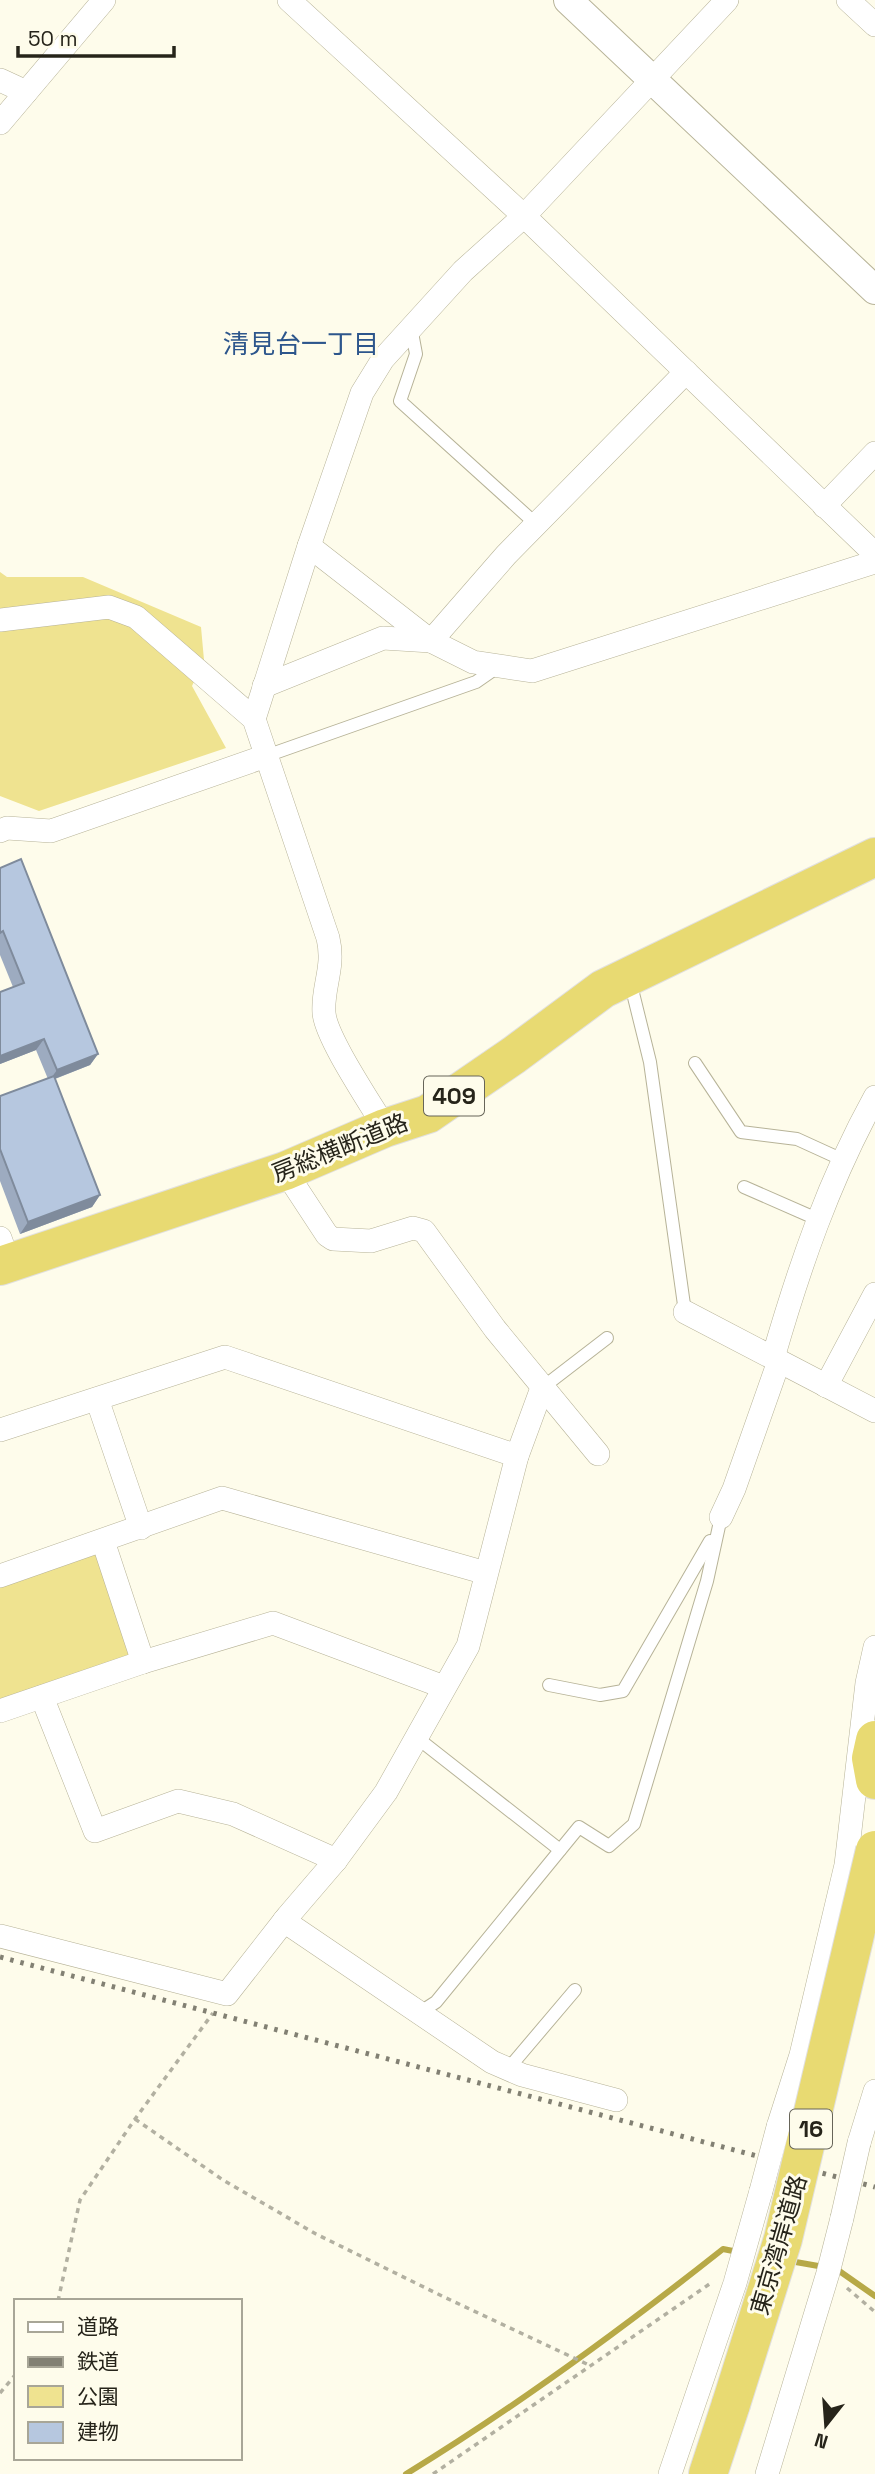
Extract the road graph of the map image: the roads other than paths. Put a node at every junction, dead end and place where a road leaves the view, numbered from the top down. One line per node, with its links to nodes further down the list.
1 (104, 0): 9 (street)
2 (289, 0): 11 (street)
3 (568, 0): 7 (street)
4 (727, 0): 7 (street)
5 (848, 0): 6 (street)
6 (875, 26)
7 (652, 79): 11 (street); 12 (street)
8 (0, 80): 9 (street)
9 (26, 92): 10 (street)
10 (0, 123)
11 (524, 216): 13 (street); 14 (street)
12 (875, 290)
13 (411, 327): 17 (lane); 18 (street)
14 (686, 372): 16 (street); 17 (street)
15 (875, 453): 16 (street)
16 (824, 506): 19 (street)
17 (536, 524): 22 (street)
18 (309, 546): 22 (street); 24 (street)
19 (875, 554)
20 (875, 562): 23 (street)
21 (0, 620): 25 (street)
22 (431, 641): 23 (street); 24 (street)
23 (499, 666): 26 (lane)
24 (264, 686): 25 (street)
25 (254, 719): 26 (street)
26 (266, 756): 27 (street); 32 (street)
27 (0, 831)
28 (875, 857): 29 (highway, 房総横断道路 / 409)
29 (629, 976): 32 (highway, 房総横断道路 / 409); 39 (lane)
30 (695, 1063): 33 (lane)
31 (875, 1097): 33 (street)
32 (385, 1128): 34 (highway, 房総横断道路 / 409)
33 (844, 1160): 36 (street)
34 (285, 1171): 37 (highway, 房総横断道路 / 409); 43 (street)
35 (744, 1187): 36 (lane)
36 (817, 1219): 41 (street)
37 (3, 1256)
38 (875, 1294): 42 (street)
39 (685, 1312): 41 (street)
40 (607, 1338): 43 (lane)
41 (776, 1360): 42 (street); 49 (street)
42 (826, 1386): 45 (street)
43 (542, 1388): 47 (street); 48 (street)
44 (97, 1398): 46 (street); 48 (street); 50 (street)
45 (875, 1412)
46 (0, 1430)
47 (598, 1454)
48 (517, 1456): 52 (street)
49 (721, 1517): 56 (lane); 63 (lane)
50 (141, 1528): 51 (street); 52 (street)
51 (103, 1541): 53 (street); 55 (street)
52 (485, 1573): 57 (street)
53 (0, 1576)
54 (875, 1647): 75 (street, bridge)
55 (143, 1662): 57 (street); 58 (street)
56 (549, 1685)
57 (444, 1687): 60 (street)
58 (42, 1696): 59 (street); 65 (street)
59 (0, 1711)
60 (416, 1737): 63 (lane); 65 (street)
61 (875, 1740): 62 (highway)
62 (875, 1780)
63 (560, 1850): 70 (lane)
64 (875, 1850): 74 (highway, 東京湾岸道路 / 16, bridge)
65 (337, 1860): 66 (street)
66 (284, 1921): 67 (street); 70 (street)
67 (0, 1936)
68 (875, 1965): 74 (highway, 東京湾岸道路 / 16)
69 (575, 1990): 71 (lane)
70 (419, 2013): 71 (street)
71 (508, 2069): 73 (street)
72 (875, 2091): 78 (street, bridge)
73 (616, 2100)
74 (743, 2407): 76 (highway, 東京湾岸道路 / 16); 77 (highway, 東京湾岸道路 / 16)
75 (670, 2474)
76 (708, 2474)
77 (734, 2474)
78 (767, 2474)

